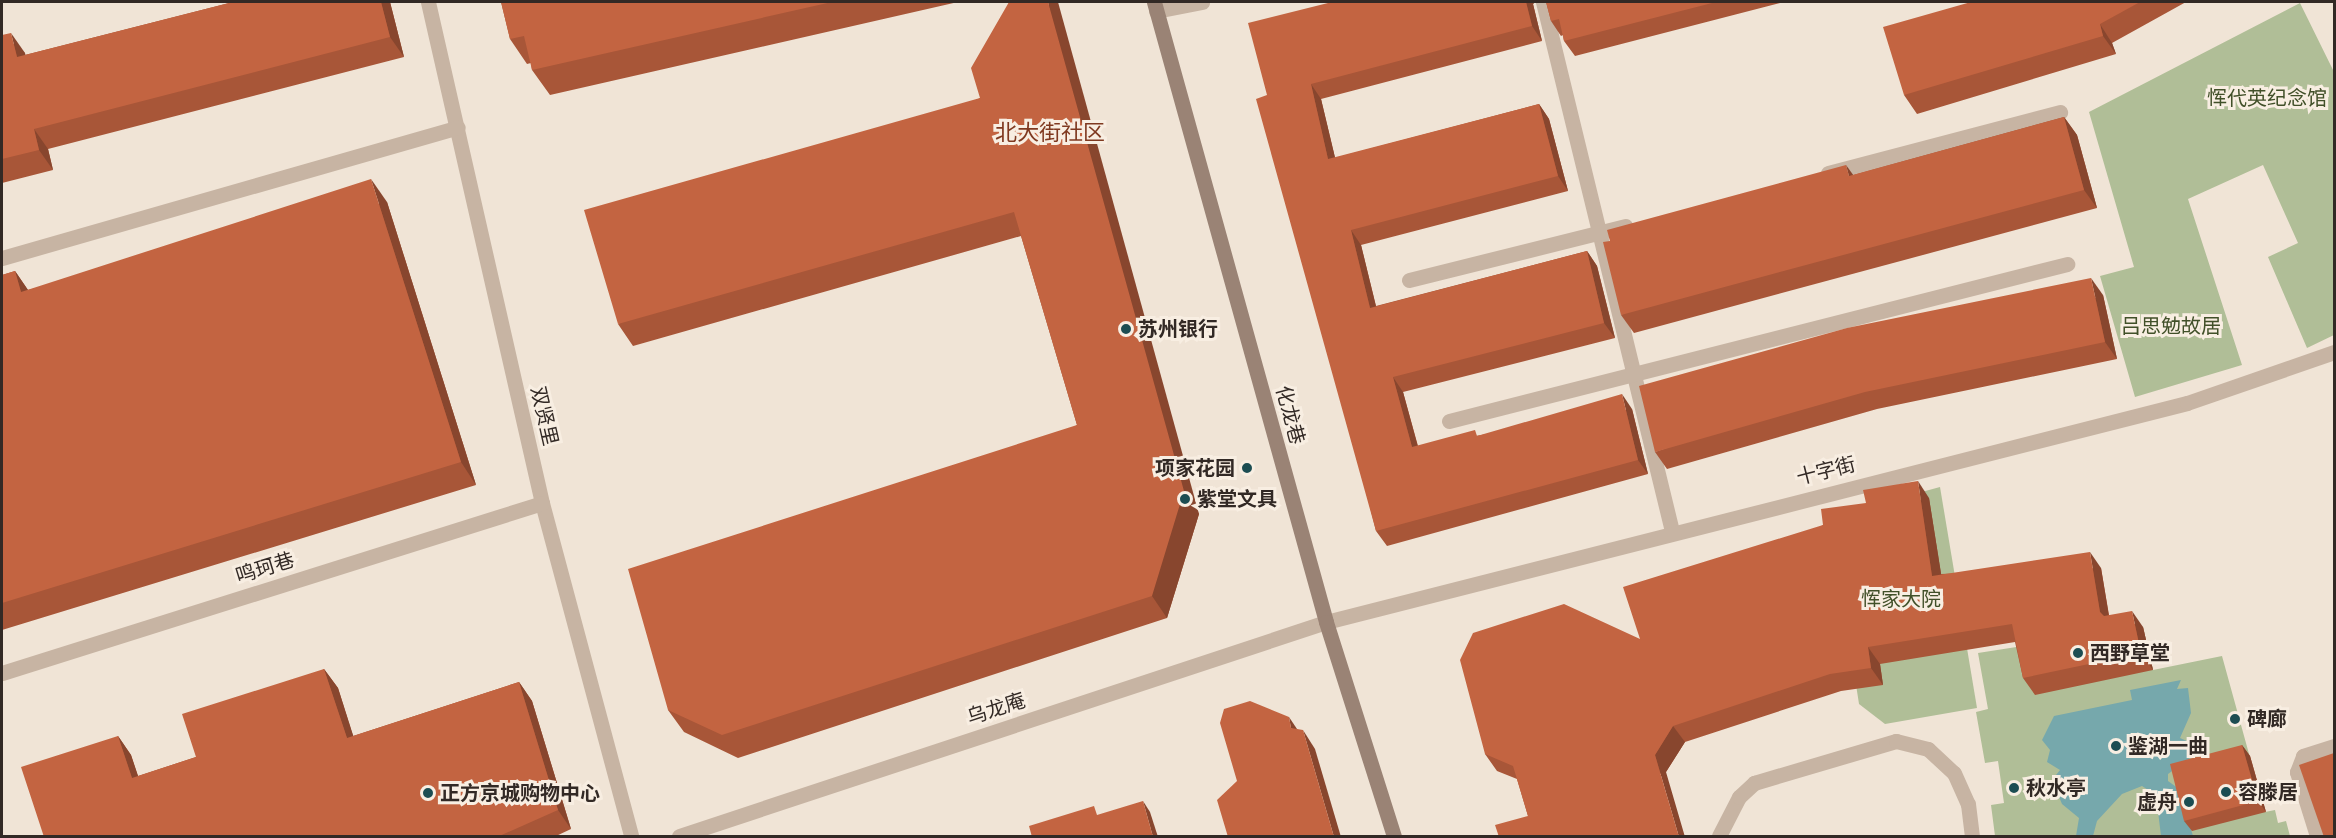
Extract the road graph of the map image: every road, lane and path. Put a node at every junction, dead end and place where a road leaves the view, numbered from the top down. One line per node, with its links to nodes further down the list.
1 (428, 2): 6 (street, 双贤里)
2 (1202, 2): 4 (street)
3 (1543, 2): 9 (street)
4 (1155, 6): 18 (street, 化龙巷)
5 (2060, 112): 7 (street)
6 (458, 127): 10 (street); 16 (street, 双贤里)
7 (1807, 178)
8 (1646, 220): 9 (street)
9 (1600, 232): 12 (street); 14 (street)
10 (2, 258)
11 (2067, 264): 14 (street)
12 (1409, 280)
13 (2334, 352): 17 (street, 十字街)
14 (1635, 374): 15 (street); 17 (street)
15 (1449, 421)
16 (542, 503): 19 (street, 鸣珂巷); 21 (street, 双贤里)
17 (1672, 531): 18 (street, 十字街)
18 (1326, 622): 22 (street, 乌龙庵); 23 (street, 化龙巷)
19 (2, 673)
20 (2334, 746): 26 (street)
21 (632, 837)
22 (679, 837)
23 (1394, 837)
24 (1719, 837): 25 (street)
25 (1972, 837)
26 (2317, 837)

